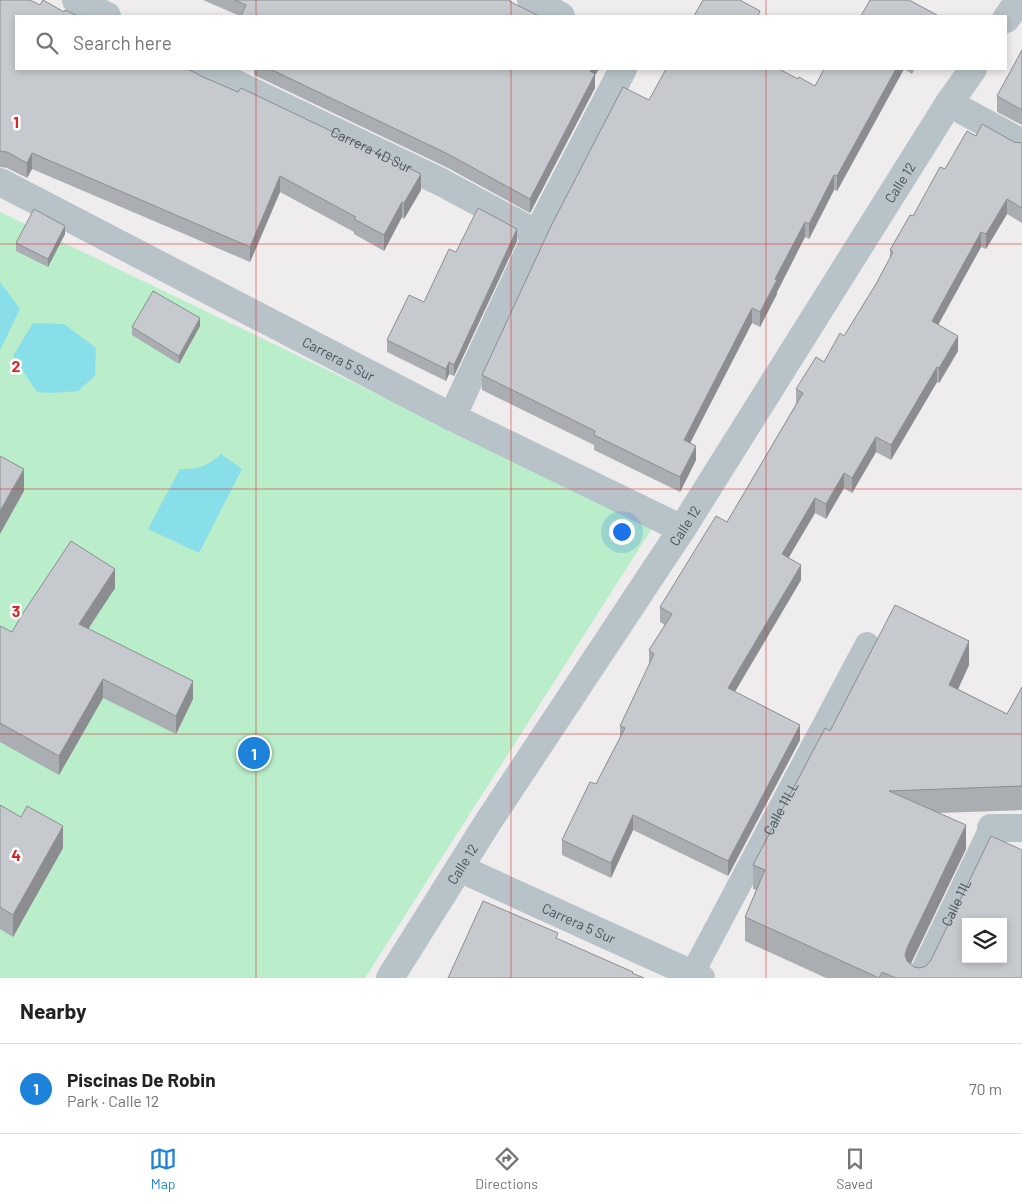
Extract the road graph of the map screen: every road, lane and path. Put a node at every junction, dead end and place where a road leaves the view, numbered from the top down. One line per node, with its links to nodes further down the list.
1 (76, 0): 4 (street)
2 (531, 0): 5 (street)
3 (1019, 0): 6 (street)
4 (105, 15)
5 (559, 15)
6 (1007, 18)
7 (207, 70): 13 (street, Carrera 4D Sur)
8 (622, 70): 13 (street)
9 (972, 70): 10 (street, Calle 12)
10 (949, 103): 11 (street); 15 (street, Calle 12)
11 (1022, 143)
12 (0, 182): 14 (street, Carrera 5 Sur)
13 (537, 234): 14 (street)
14 (452, 417): 15 (street, Carrera 5 Sur)
15 (682, 530): 19 (street, Calle 12)
16 (867, 644): 20 (lane, Calle 11LL)
17 (991, 828): 18 (street); 22 (lane, Calle 11L)
18 (1022, 828)
19 (459, 868): 20 (street, Carrera 5 Sur); 21 (street, Calle 12)
20 (696, 976)
21 (390, 978)
22 (919, 978)

